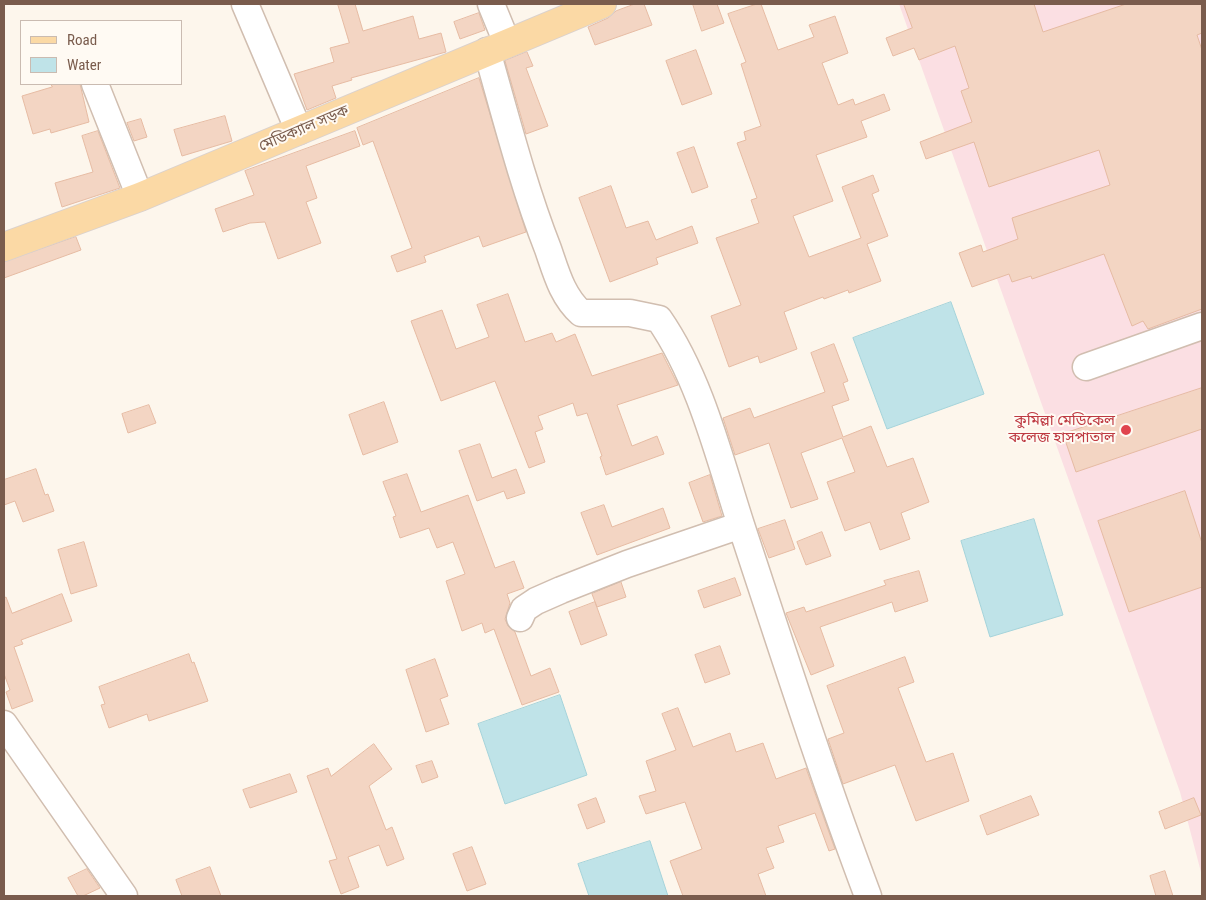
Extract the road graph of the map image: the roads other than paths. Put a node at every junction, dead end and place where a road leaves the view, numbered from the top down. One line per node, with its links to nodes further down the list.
1 (245, 4): 6 (street)
2 (491, 4): 4 (street)
3 (602, 4): 4 (main road, মেডিক্যাল সড়ক)
4 (497, 47): 6 (main road, মেডিক্যাল সড়ক); 11 (street)
5 (95, 85): 7 (street)
6 (299, 131): 7 (main road, মেডিক্যাল সড়ক)
7 (140, 197): 8 (main road, মেডিক্যাল সড়ক)
8 (4, 247)
9 (1202, 326): 10 (street)
10 (1086, 366)
11 (741, 525): 12 (street); 15 (street)
12 (520, 618)
13 (4, 724): 14 (street)
14 (124, 896)
15 (868, 896)

